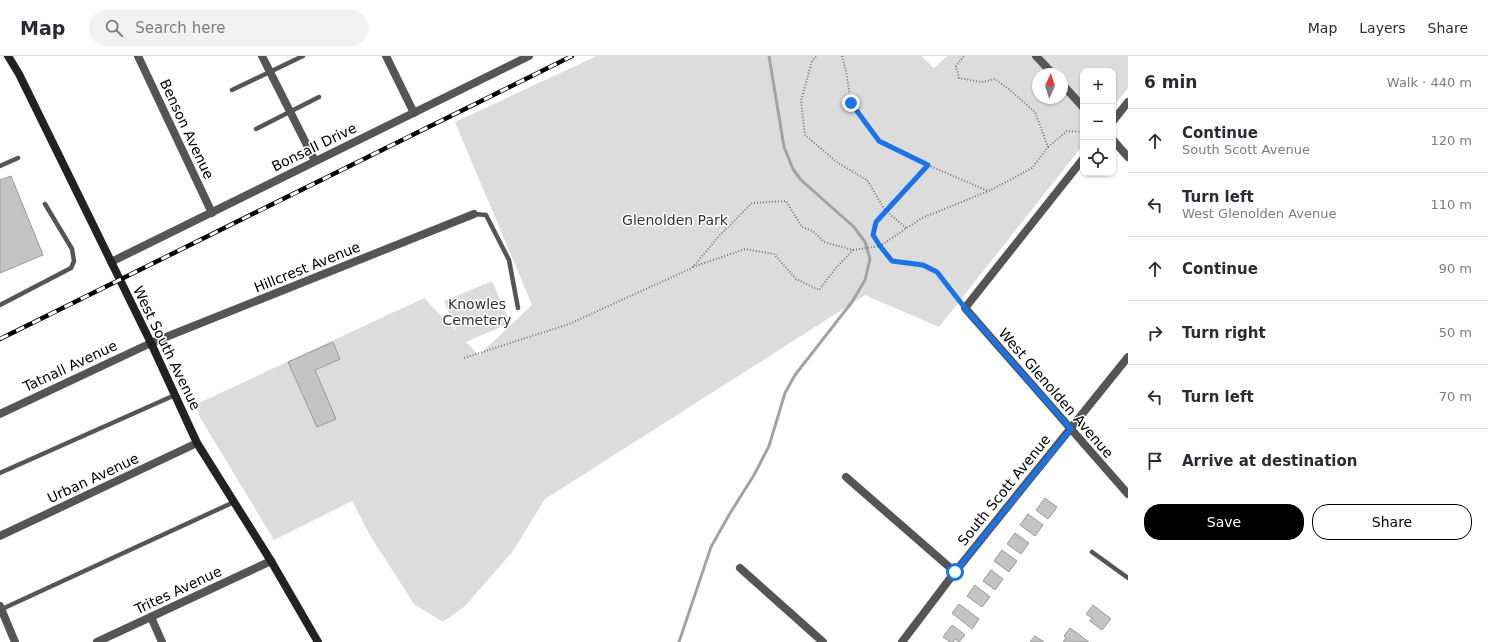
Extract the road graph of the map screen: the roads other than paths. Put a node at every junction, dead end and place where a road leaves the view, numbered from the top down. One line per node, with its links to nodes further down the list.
1 (8, 56): 29 (street, West South Avenue)
2 (138, 56): 27 (street, Benson Avenue)
3 (262, 56): 10 (street)
4 (303, 56): 10 (lane)
5 (386, 56): 17 (street)
6 (529, 56): 8 (street, Bonsall Drive)
7 (1036, 56): 9 (street)
8 (520, 58): 17 (street, Bonsall Drive)
9 (1047, 68)
10 (270, 72): 11 (lane); 16 (street)
11 (232, 90)
12 (1068, 91): 15 (street)
13 (319, 97): 16 (lane)
14 (1128, 102): 18 (street)
15 (1080, 104)
16 (290, 112): 19 (lane); 23 (street)
17 (414, 113): 23 (street, Bonsall Drive)
18 (1116, 117)
19 (256, 128)
20 (1116, 143): 21 (street)
21 (1128, 157)
22 (18, 158): 25 (lane)
23 (315, 161): 27 (street, Bonsall Drive)
24 (1080, 163): 36 (street, West Glenolden Avenue)
25 (0, 166)
26 (45, 204): 30 (lane)
27 (212, 213): 29 (street, Bonsall Drive)
28 (474, 214): 31 (lane); 32 (street, Hillcrest Avenue)
29 (111, 262): 32 (street, West South Avenue)
30 (0, 305)
31 (518, 308)
32 (151, 343): 34 (street, West South Avenue); 35 (street, Tatnall Avenue)
33 (1128, 356): 36 (street, South Scott Avenue)
34 (175, 395): 37 (street, West South Avenue); 38 (lane)
35 (0, 414)
36 (1071, 429): 40 (street, West Glenolden Avenue); 46 (street, South Scott Avenue)
37 (197, 443): 41 (street, West South Avenue); 42 (street, Urban Avenue)
38 (0, 473)
39 (846, 477): 46 (street)
40 (1128, 494)
41 (234, 502): 44 (street, West South Avenue); 48 (lane)
42 (0, 536)
43 (1092, 552): 47 (lane)
44 (271, 561): 49 (street, Trites Avenue); 53 (street, West South Avenue)
45 (740, 568): 54 (street)
46 (955, 572): 55 (street, South Scott Avenue)
47 (1128, 578)
48 (1, 607): 50 (street)
49 (151, 617): 51 (street, Trites Avenue); 52 (street)
50 (15, 642)
51 (97, 642)
52 (162, 642)
53 (318, 642)
54 (823, 642)
55 (902, 642)

